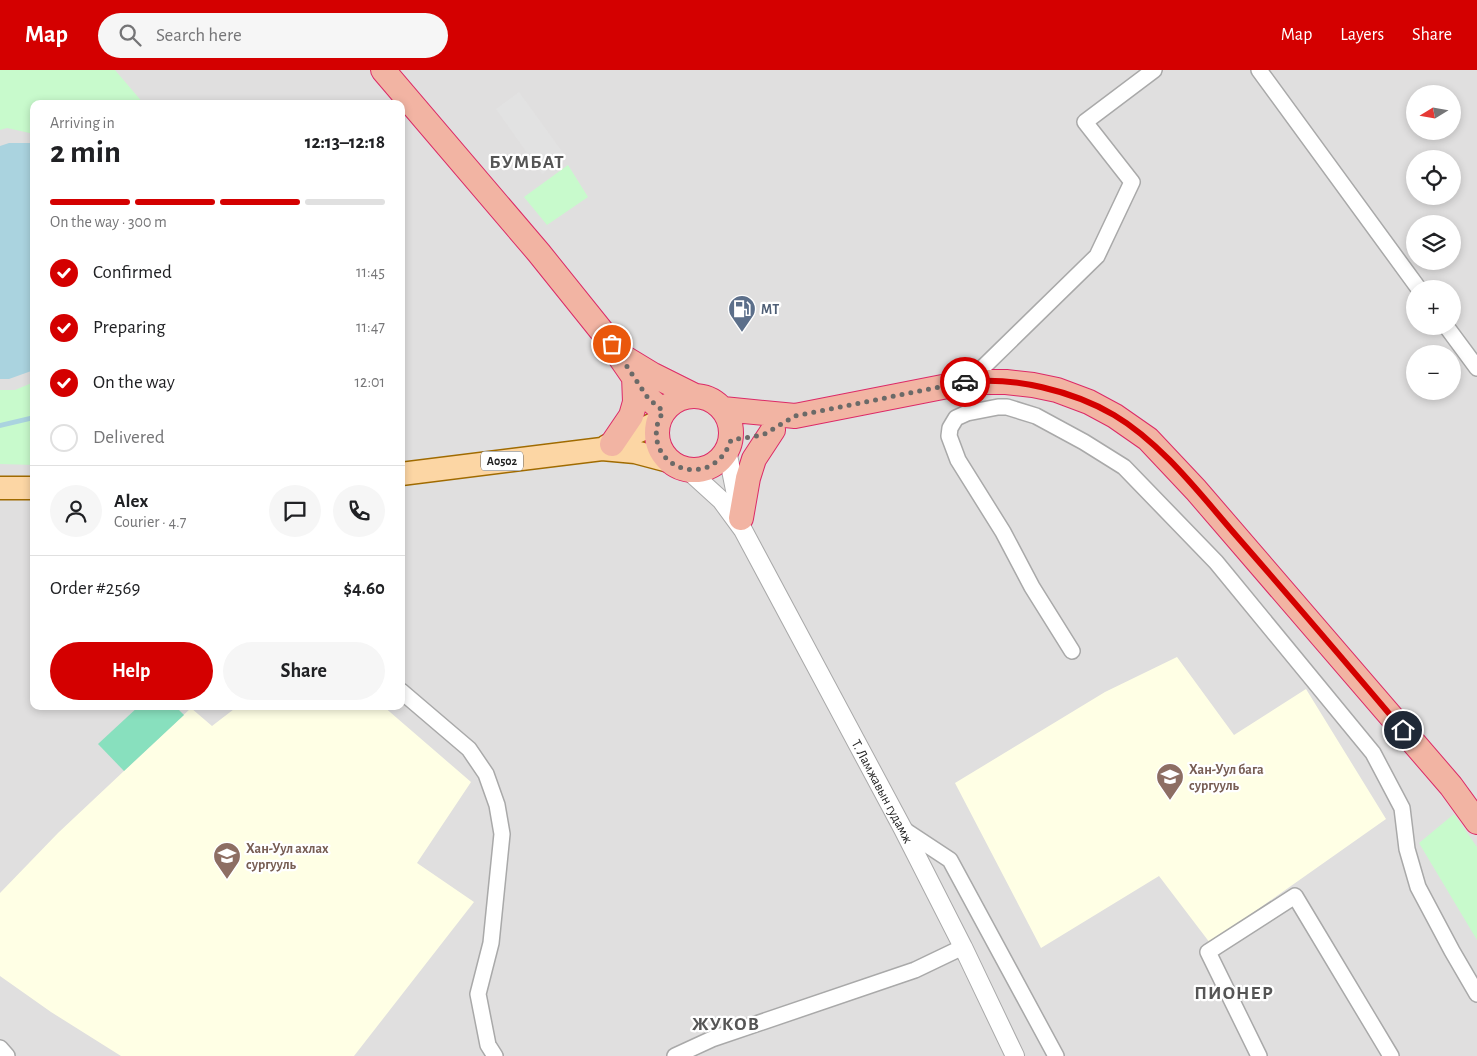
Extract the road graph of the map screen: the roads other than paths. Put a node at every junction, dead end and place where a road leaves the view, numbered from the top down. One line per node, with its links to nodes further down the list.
1 (383, 70): 6 (highway)
2 (1154, 70): 9 (street)
3 (1259, 70): 4 (street)
4 (1412, 280)
5 (1453, 335): 7 (street)
6 (619, 355): 8 (highway); 10 (highway)
7 (1477, 368)
8 (634, 376): 12 (highway); 16 (highway)
9 (968, 382): 13 (highway); 24 (highway)
10 (693, 395): 11 (highway); 12 (highway, A0502)
11 (723, 409): 13 (highway); 15 (highway)
12 (660, 416): 16 (main road, A0502); 17 (highway)
13 (795, 416): 14 (highway)
14 (773, 430): 15 (highway); 21 (highway)
15 (729, 445): 17 (highway, A0502); 21 (street, Т. Ламжавын гудамж)
16 (607, 446): 17 (main road, A0502); 18 (main road, A0502)
17 (679, 466): 21 (street, Т. Ламжавын гудамж)
18 (405, 473)
19 (0, 488): 20 (main road)
20 (30, 488)
21 (742, 524): 25 (street, Т. Ламжавын гудамж)
22 (1072, 652): 27 (street)
23 (405, 694): 30 (street)
24 (1477, 822)
25 (903, 829): 26 (street, Т. Ламжавын гудамж); 33 (street)
26 (963, 947): 31 (street); 32 (street, Т. Ламжавын гудамж)
27 (1477, 994)
28 (0, 1048): 29 (street)
29 (7, 1056)
30 (495, 1056)
31 (675, 1056)
32 (1015, 1056)
33 (1056, 1056)
34 (1259, 1056): 35 (street)
35 (1391, 1056)

